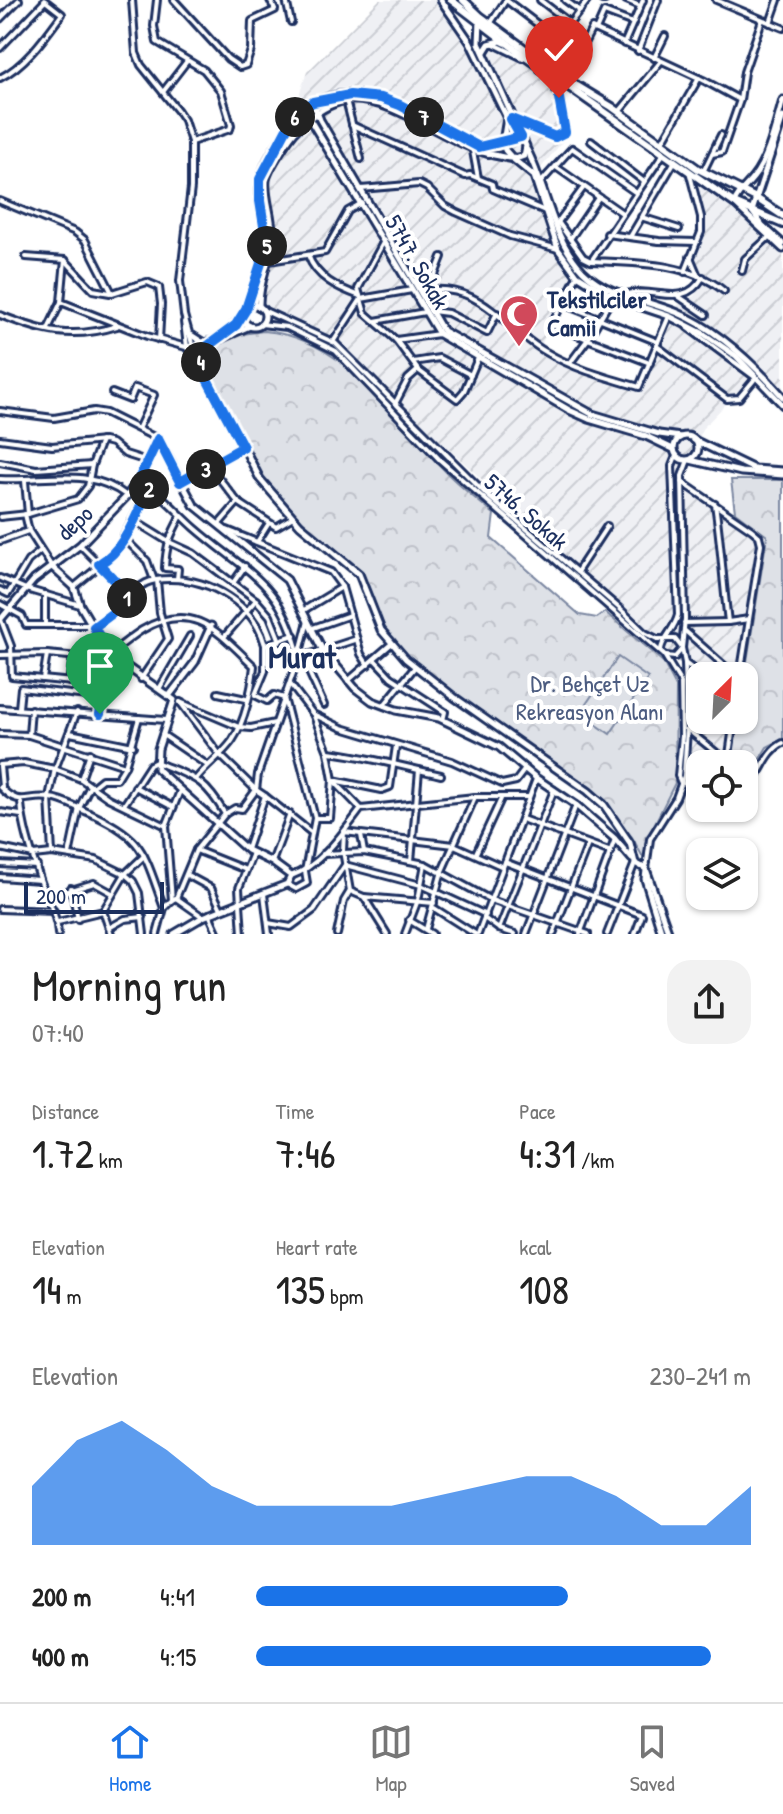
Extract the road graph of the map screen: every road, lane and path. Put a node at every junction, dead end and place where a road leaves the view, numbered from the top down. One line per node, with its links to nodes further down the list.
1 (19, 0): 22 (street)
2 (44, 0): 37 (street); 45 (street)
3 (132, 0): 48 (street)
4 (157, 0): 42 (street)
5 (174, 0): 6 (street)
6 (270, 0)
7 (286, 0): 25 (street)
8 (441, 0): 64 (street)
9 (451, 0): 23 (main road)
10 (506, 0): 29 (street); 33 (street)
11 (540, 0): 26 (street)
12 (565, 0): 21 (street)
13 (588, 0): 21 (street)
14 (626, 0): 20 (street)
15 (643, 0): 20 (street)
16 (658, 0): 38 (street)
17 (778, 0): 28 (street)
18 (466, 1): 23 (main road)
19 (719, 1): 24 (street)
20 (640, 6): 27 (street)
21 (580, 11): 26 (street)
22 (0, 19)
23 (480, 19): 29 (main road); 36 (main road); 39 (street)
24 (762, 20): 28 (street); 50 (street)
25 (291, 22)
26 (570, 23): 33 (street)
27 (633, 23): 31 (street); 35 (street)
28 (770, 23): 30 (street)
29 (490, 24): 43 (main road)
30 (783, 28)
31 (596, 30): 35 (street); 40 (street)
32 (665, 36): 41 (street)
33 (557, 39): 40 (street); 43 (street)
34 (492, 43): 36 (street); 39 (street); 58 (street)
35 (624, 44): 38 (street)
36 (511, 46): 68 (main road)
37 (0, 48)
38 (638, 51): 41 (street)
39 (483, 53): 58 (street)
40 (578, 55): 47 (street)
41 (654, 58): 44 (street)
42 (187, 61): 48 (street); 63 (street)
43 (541, 61): 47 (main road)
44 (661, 61): 46 (street); 54 (street)
45 (0, 78)
46 (699, 78): 50 (street); 65 (street)
47 (566, 79): 54 (main road)
48 (163, 92): 63 (street)
49 (346, 100): 55 (street); 59 (street); 67 (street)
50 (740, 100): 69 (street)
51 (783, 100): 81 (street)
52 (313, 102): 53 (street); 55 (street, 5747. Sokak); 64 (street)
53 (303, 108): 57 (street, 5747. Sokak); 130 (street)
54 (619, 112): 65 (main road)
55 (318, 113): 57 (street); 80 (street, 5747. Sokak)
56 (783, 117): 84 (street)
57 (310, 119): 86 (street, 5747. Sokak); 111 (street)
58 (511, 119): 61 (street)
59 (352, 125): 70 (street); 76 (street)
60 (721, 135): 69 (street)
61 (521, 137): 64 (street); 66 (street)
62 (591, 141): 78 (street)
63 (191, 142): 133 (street)
64 (503, 142): 71 (street)
65 (661, 144): 75 (main road)
66 (526, 148): 71 (street); 77 (street)
67 (473, 151): 71 (street); 76 (street)
68 (664, 153): 72 (main road); 78 (street)
69 (712, 154): 75 (street)
70 (361, 159)
71 (513, 159): 88 (street)
72 (675, 161): 74 (main road); 92 (street)
73 (556, 167): 77 (street); 79 (street); 82 (street)
74 (688, 171): 87 (main road); 102 (street)
75 (703, 172): 81 (main road)
76 (478, 178): 88 (street)
77 (542, 181): 93 (street)
78 (643, 181): 82 (street)
79 (584, 187): 83 (street); 93 (street)
80 (361, 189): 103 (street); 120 (street, 5747. Sokak)
81 (740, 189): 84 (main road); 87 (street)
82 (636, 192): 90 (street)
83 (598, 197): 90 (street); 100 (street)
84 (756, 198): 89 (street); 91 (main road)
85 (0, 201): 121 (street)
86 (362, 203): 101 (street, 5747. Sokak); 106 (street)
87 (734, 203): 89 (main road); 99 (street)
88 (546, 211): 97 (street)
89 (752, 211): 94 (main road); 99 (street)
90 (622, 213): 96 (street)
91 (783, 216)
92 (641, 217): 95 (street); 98 (street)
93 (557, 222): 100 (street); 122 (street)
94 (783, 225): 99 (street)
95 (679, 229)
96 (607, 234): 98 (street); 112 (street)
97 (555, 236): 103 (street); 105 (street)
98 (630, 237): 102 (street)
99 (772, 237): 104 (street); 113 (street)
100 (570, 239): 112 (street)
101 (384, 241): 117 (street, 5747. Sokak); 125 (street)
102 (696, 242): 109 (street)
103 (546, 244): 105 (street)
104 (783, 246)
105 (558, 249): 115 (street)
106 (308, 255): 111 (street); 125 (street)
107 (26, 257): 110 (street)
108 (442, 257): 118 (street)
109 (690, 257): 114 (street); 116 (street)
110 (65, 260): 121 (street); 126 (street)
111 (269, 261): 128 (street)
112 (591, 261): 114 (street)
113 (742, 271)
114 (685, 272): 116 (street)
115 (577, 275): 124 (street); 127 (street)
116 (700, 277): 119 (street); 123 (street)
117 (412, 290): 125 (street); 129 (street, 5747. Sokak)
118 (429, 290): 120 (street); 131 (street)
119 (724, 291)
120 (421, 292): 129 (street, 5747. Sokak)
121 (112, 293): 146 (street)
122 (626, 294): 123 (street); 162 (street)
123 (678, 296): 134 (street)
124 (612, 297): 135 (street); 136 (street)
125 (361, 298): 137 (street); 149 (street)
126 (61, 302): 139 (street); 141 (street)
127 (561, 303): 136 (street); 145 (street)
128 (261, 308): 130 (street); 138 (street); 149 (street, 5746. Sokak)
129 (428, 311): 131 (street); 137 (street); 143 (street, 5747. Sokak); 168 (street, 5747. Sokak)
130 (245, 312): 140 (street); 144 (street)
131 (497, 312): 155 (street)
132 (0, 315): 141 (street)
133 (184, 315): 142 (street); 152 (street)
134 (706, 315)
135 (669, 316): 151 (street); 160 (street)
136 (600, 319): 145 (street); 151 (street)
137 (375, 321): 147 (street)
138 (261, 324): 140 (street); 165 (street, 5746. Sokak)
139 (120, 325): 141 (street); 146 (street)
140 (250, 326): 144 (street)
141 (48, 329)
142 (188, 333): 150 (street); 152 (street)
143 (439, 334): 147 (street); 153 (street, 5747. Sokak)
144 (220, 339): 148 (street)
145 (588, 339): 155 (street); 156 (street)
146 (159, 340): 152 (street)
147 (396, 340): 154 (street)
148 (212, 341): 150 (street); 157 (street)
149 (333, 342): 163 (street, 5746. Sokak)
150 (202, 343): 152 (street)
151 (658, 344): 156 (street); 160 (street)
152 (189, 346): 157 (street)
153 (478, 358): 159 (street); 174 (street, 5747. Sokak)
154 (413, 362): 158 (street); 159 (street)
155 (570, 363): 156 (street)
156 (650, 363)
157 (200, 366): 173 (street)
158 (418, 370): 159 (street); 163 (street)
159 (471, 375)
160 (756, 378): 164 (street)
161 (112, 393): 167 (street)
162 (783, 397)
163 (395, 403): 165 (street); 209 (street, 5746. Sokak)
164 (783, 405)
165 (391, 409): 209 (street, 5746. Sokak)
166 (0, 413): 167 (street)
167 (139, 427): 170 (street)
168 (681, 437): 171 (street); 174 (street)
169 (0, 439): 172 (street)
170 (158, 439): 176 (street, depo); 185 (street)
171 (694, 440): 175 (street, 5746. Sokak); 180 (street)
172 (101, 441): 176 (street); 178 (street)
173 (243, 447): 179 (street); 194 (street)
174 (674, 452): 175 (street); 243 (street)
175 (689, 460): 180 (street); 186 (street, 5746. Sokak)
176 (148, 461): 183 (street, depo)
177 (0, 462): 178 (street)
178 (92, 465): 182 (street)
179 (210, 467): 185 (street); 189 (street)
180 (783, 473)
181 (0, 479): 184 (street)
182 (90, 479): 184 (street); 188 (street); 191 (street)
183 (139, 479): 187 (street); 188 (street, depo)
184 (25, 481): 191 (street)
185 (180, 482): 197 (street)
186 (682, 482): 190 (street); 233 (street, 5746. Sokak)
187 (150, 486): 192 (street); 195 (street)
188 (127, 496): 204 (street, depo)
189 (238, 502): 196 (street); 197 (street)
190 (715, 504): 228 (street); 232 (street)
191 (27, 514): 193 (street); 199 (street)
192 (181, 516): 202 (street); 207 (street)
193 (0, 517)
194 (293, 517): 196 (street); 245 (street)
195 (133, 520): 200 (street); 202 (street)
196 (269, 523): 203 (street)
197 (217, 526): 203 (street); 226 (street)
198 (607, 526): 209 (street)
199 (29, 531): 201 (street); 205 (street)
200 (123, 538): 206 (street); 212 (street)
201 (0, 541)
202 (167, 541): 211 (street); 213 (street)
203 (257, 542): 216 (street)
204 (80, 545): 206 (street); 208 (street, depo)
205 (40, 551): 208 (street); 214 (street)
206 (99, 564): 215 (street); 220 (street)
207 (245, 566): 213 (street); 239 (street)
208 (52, 567): 215 (street); 217 (street, depo)
209 (576, 575): 243 (street, 5746. Sokak); 253 (street, 5746. Sokak)
210 (0, 578): 214 (street)
211 (177, 579): 212 (street); 225 (street)
212 (156, 580): 220 (street); 231 (street)
213 (233, 583): 221 (street)
214 (13, 584): 217 (street); 218 (street)
215 (74, 587): 223 (street)
216 (342, 587): 226 (street); 227 (street)
217 (26, 589): 219 (street); 224 (street, depo)
218 (0, 590)
219 (45, 594): 223 (street); 234 (street)
220 (129, 595): 235 (street)
221 (256, 600): 225 (street); 244 (street)
222 (0, 604): 224 (street)
223 (80, 605): 235 (street)
224 (9, 610): 229 (street, depo); 234 (street)
225 (246, 610): 241 (street); 246 (street)
226 (304, 610): 230 (street)
227 (350, 615): 237 (street); 242 (street)
228 (749, 619): 232 (street); 260 (street)
229 (0, 620): 249 (street)
230 (308, 621): 237 (street); 255 (street)
231 (162, 622): 236 (street); 251 (street); 266 (street)
232 (728, 622): 233 (street)
233 (684, 623): 238 (street, 5746. Sokak)
234 (45, 624): 235 (street)
235 (93, 626): 251 (street)
236 (211, 626): 241 (street); 277 (street)
237 (313, 628): 248 (street)
238 (684, 630): 247 (street, 5746. Sokak); 259 (street)
239 (294, 635): 244 (street); 255 (street)
240 (190, 636): 273 (street)
241 (224, 637): 278 (street)
242 (357, 639): 248 (street); 262 (street)
243 (668, 639): 247 (street, 5746. Sokak); 253 (street)
244 (280, 641): 246 (street)
245 (391, 644): 258 (street); 263 (street)
246 (265, 645): 276 (street)
247 (682, 648): 253 (street); 261 (street, 5746. Sokak)
248 (322, 649): 255 (street); 267 (street)
249 (10, 653): 250 (street); 252 (street); 265 (street)
250 (47, 654): 254 (street); 265 (street)
251 (109, 654): 257 (street); 266 (street)
252 (0, 655)
253 (664, 655): 320 (street, 5746. Sokak)
254 (73, 656): 256 (street); 268 (street)
255 (301, 656): 270 (street); 279 (street)
256 (83, 658): 257 (street); 269 (street)
257 (101, 659): 272 (street)
258 (374, 659): 262 (street); 271 (street)
259 (722, 662)
260 (741, 662)
261 (685, 663): 264 (street, 5746. Sokak)
262 (368, 665): 267 (street)
263 (415, 667): 271 (street); 371 (street)
264 (686, 678)
265 (43, 679): 268 (street)
266 (141, 679): 273 (street)
267 (348, 681): 280 (street)
268 (69, 682): 269 (street)
269 (80, 683): 272 (street)
270 (290, 684): 276 (street); 286 (street)
271 (402, 684): 280 (street); 289 (street)
272 (103, 685): 275 (street)
273 (159, 689): 277 (street)
274 (218, 693): 278 (street)
275 (103, 698): 282 (street); 285 (street)
276 (284, 698): 290 (street); 344 (street)
277 (174, 699): 288 (street); 291 (street); 305 (street)
278 (247, 699): 291 (street)
279 (324, 705)
280 (384, 705): 289 (street)
281 (0, 707): 282 (street)
282 (19, 708): 283 (street)
283 (31, 709): 284 (street); 296 (street)
284 (77, 712): 285 (street); 292 (street)
285 (100, 714): 287 (street)
286 (313, 714): 300 (street); 303 (street)
287 (139, 718): 288 (street); 301 (street)
288 (166, 720): 297 (street)
289 (443, 720): 312 (street)
290 (275, 723): 291 (street); 325 (street)
291 (239, 727): 305 (street)
292 (70, 733): 299 (street); 301 (street)
293 (0, 734): 296 (street)
294 (687, 734): 320 (street, 5746. Sokak)
295 (693, 734): 302 (street)
296 (29, 735): 299 (street)
297 (162, 735): 306 (street); 308 (street)
298 (783, 743): 314 (street)
299 (65, 745): 304 (street); 311 (street)
300 (396, 745): 309 (street); 312 (street)
301 (133, 746): 310 (street)
302 (712, 750)
303 (328, 752): 309 (street); 319 (street)
304 (90, 753): 310 (street); 317 (street)
305 (219, 754): 308 (street); 325 (street)
306 (156, 762): 318 (street); 324 (street); 327 (street)
307 (0, 765): 311 (street); 323 (street)
308 (207, 765): 318 (street)
309 (394, 765): 313 (street); 319 (street)
310 (125, 766): 322 (street)
311 (55, 769): 317 (street); 329 (street)
312 (525, 769): 316 (street)
313 (419, 770): 315 (street); 334 (street)
314 (758, 773)
315 (441, 775)
316 (536, 778): 326 (street); 331 (street)
317 (81, 779): 322 (street)
318 (196, 779): 341 (street)
319 (333, 780): 339 (street); 344 (street)
320 (681, 783): 321 (street); 378 (street, 5746. Sokak)
321 (686, 784)
322 (91, 786): 335 (street); 338 (street)
323 (1, 787): 333 (street)
324 (135, 787): 335 (street); 337 (street)
325 (256, 790): 328 (street); 341 (street)
326 (554, 790): 336 (street); 348 (street)
327 (180, 791): 337 (street); 346 (street)
328 (265, 796): 342 (street); 359 (street)
329 (49, 797): 333 (street); 338 (street); 363 (street)
330 (475, 797): 332 (street); 334 (street); 356 (street)
331 (529, 797): 332 (street); 345 (street)
332 (501, 799): 364 (street)
333 (21, 801): 343 (street)
334 (415, 803): 339 (street); 353 (street)
335 (124, 805): 347 (street)
336 (576, 805): 352 (street); 354 (street)
337 (173, 807): 347 (street)
338 (79, 808): 367 (street); 368 (street)
339 (361, 809): 349 (street)
340 (0, 812): 343 (street)
341 (225, 814): 346 (street)
342 (290, 814): 350 (street); 370 (street)
343 (22, 815): 366 (street)
344 (315, 818): 350 (street)
345 (522, 819): 348 (street); 375 (street)
346 (215, 823): 358 (street); 359 (street)
347 (166, 826): 399 (street)
348 (539, 826): 352 (street); 377 (street)
349 (344, 832): 351 (street); 360 (street); 365 (street)
350 (312, 833): 380 (street)
351 (361, 834): 353 (street); 361 (street)
352 (564, 835): 355 (street); 386 (street)
353 (414, 839): 356 (street); 369 (street)
354 (615, 839): 362 (street); 371 (street)
355 (588, 844): 362 (street); 391 (street)
356 (454, 845): 364 (street); 381 (street)
357 (0, 848): 366 (street)
358 (196, 850): 379 (street); 383 (street)
359 (250, 851): 370 (street); 379 (street)
360 (343, 851): 361 (street); 365 (street); 374 (street)
361 (364, 852): 369 (street)
362 (611, 852): 396 (street)
363 (52, 853): 366 (street); 367 (street)
364 (476, 853): 375 (street)
365 (323, 854): 380 (street)
366 (33, 855): 376 (street)
367 (69, 855): 382 (street)
368 (145, 855): 382 (street); 406 (street)
369 (411, 861): 373 (street)
370 (272, 862): 384 (street)
371 (635, 863): 378 (street); 403 (street)
372 (0, 864): 376 (street)
373 (425, 864): 381 (street); 389 (street)
374 (345, 865): 389 (street); 392 (street); 420 (street)
375 (504, 865): 377 (street); 401 (street)
376 (37, 866): 387 (street)
377 (523, 869): 386 (street); 405 (street)
378 (646, 869): 444 (street); 445 (street)
379 (246, 870): 402 (street)
380 (305, 871): 384 (street); 388 (street)
381 (442, 871): 393 (street); 401 (street)
382 (125, 874): 394 (street); 414 (street)
383 (187, 875): 399 (street); 408 (street)
384 (291, 876): 388 (street)
385 (0, 877): 387 (street)
386 (548, 878): 391 (street); 411 (street)
387 (40, 880): 397 (street)
388 (287, 884): 395 (street)
389 (421, 885): 393 (street); 400 (street)
390 (71, 888): 394 (street); 397 (street); 415 (street)
391 (571, 888): 396 (street); 419 (street)
392 (350, 891): 398 (street); 433 (street)
393 (436, 891): 404 (street); 413 (street)
394 (112, 893): 410 (street)
395 (264, 894): 402 (street); 418 (street)
396 (594, 896): 403 (street); 424 (street)
397 (48, 897): 409 (street)
398 (364, 897): 400 (street); 434 (street)
399 (174, 899): 406 (street); 412 (street)
400 (418, 900): 404 (street); 416 (street)
401 (491, 900): 405 (street); 413 (street)
402 (239, 903): 408 (street); 430 (street)
403 (618, 904): 442 (street); 443 (street)
404 (434, 906): 421 (street); 437 (street)
405 (509, 906): 411 (street); 422 (street)
406 (164, 908): 427 (street)
407 (0, 909): 409 (street)
408 (221, 909): 412 (street)
409 (54, 911): 417 (street)
410 (103, 911): 415 (street); 423 (street)
411 (534, 915): 419 (street); 439 (street)
412 (206, 916): 428 (street); 429 (street)
413 (485, 916): 422 (street); 437 (street)
414 (143, 917): 423 (street); 426 (street)
415 (78, 919): 417 (street)
416 (409, 920): 421 (street); 435 (street)
417 (58, 922): 425 (street)
418 (268, 923): 420 (street); 431 (street)
419 (558, 924): 424 (street); 440 (street)
420 (291, 927): 432 (street)
421 (426, 929): 436 (street)
422 (499, 929): 438 (street)
423 (110, 931)
424 (580, 933): 441 (street)
425 (58, 934)
426 (144, 934)
427 (157, 934)
428 (174, 934)
429 (218, 934)
430 (242, 934)
431 (269, 934)
432 (293, 934)
433 (337, 934)
434 (387, 934)
435 (405, 934)
436 (432, 934)
437 (476, 934)
438 (515, 934)
439 (526, 934)
440 (553, 934)
441 (588, 934)
442 (607, 934)
443 (635, 934)
444 (662, 934)
445 (669, 934)

